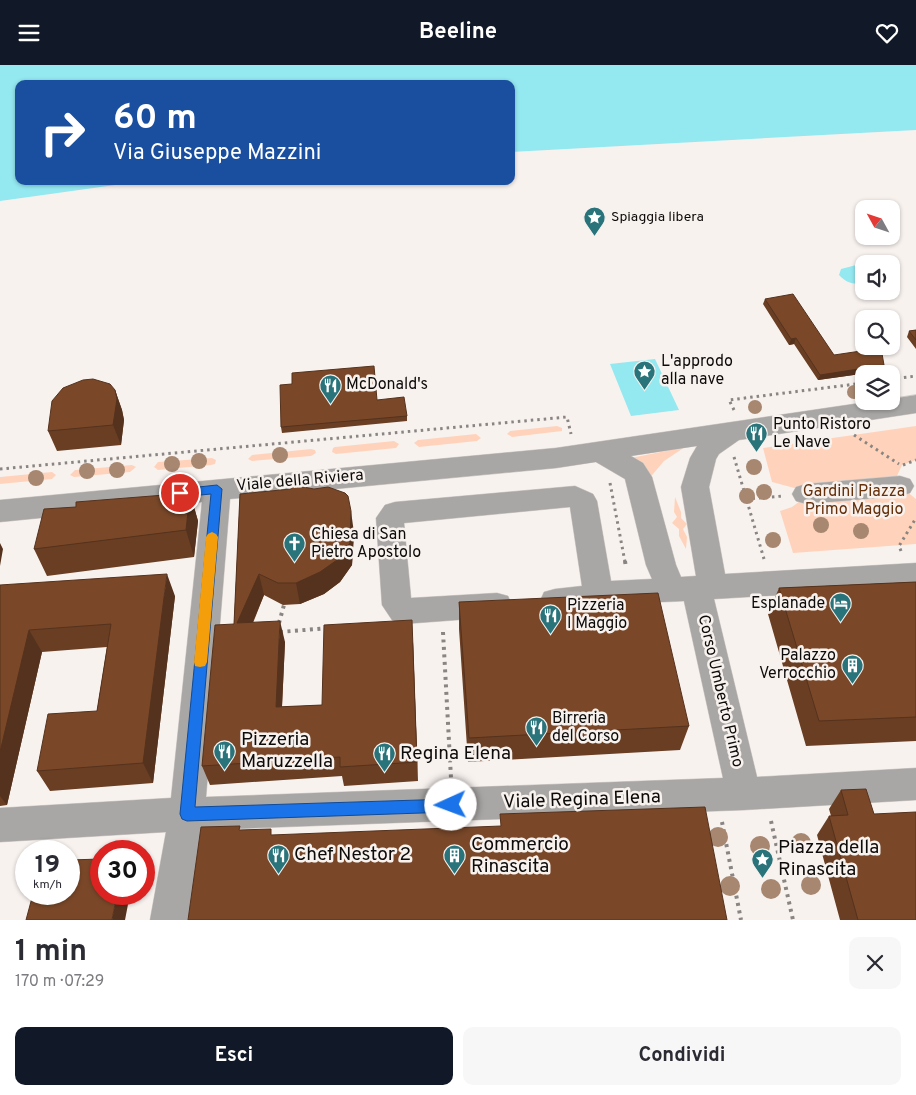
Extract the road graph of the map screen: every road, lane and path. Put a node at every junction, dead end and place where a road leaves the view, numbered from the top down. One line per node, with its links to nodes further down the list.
1 (916, 376): 2 (path)
2 (900, 378)
3 (855, 384): 4 (path)
4 (729, 400)
5 (916, 405): 8 (street, Viale della Riviera)
6 (567, 417): 11 (path)
7 (849, 429): 10 (path)
8 (733, 441): 9 (street, Viale della Riviera); 15 (path); 21 (street)
9 (600, 452): 13 (street, Viale della Riviera); 21 (street)
10 (916, 460)
11 (0, 469)
12 (900, 486): 14 (street)
13 (217, 489): 16 (street, Viale della Riviera); 28 (street)
14 (806, 494): 15 (path)
15 (746, 499): 18 (path)
16 (0, 511)
17 (916, 517): 19 (path)
18 (764, 559)
19 (908, 563): 21 (street)
20 (597, 588): 20 (street); 21 (street)
21 (686, 588): 26 (street, Corso Umberto Primo)
22 (284, 605): 24 (path)
23 (442, 627): 27 (path)
24 (331, 628)
25 (916, 784): 26 (street, Viale Regina Elena)
26 (744, 794): 27 (street, Viale Regina Elena); 31 (path); 32 (path)
27 (451, 805): 28 (street, Viale Regina Elena)
28 (187, 814): 29 (street, Viale Regina Elena); 30 (street)
29 (0, 825)
30 (168, 920)
31 (741, 920)
32 (793, 920)

